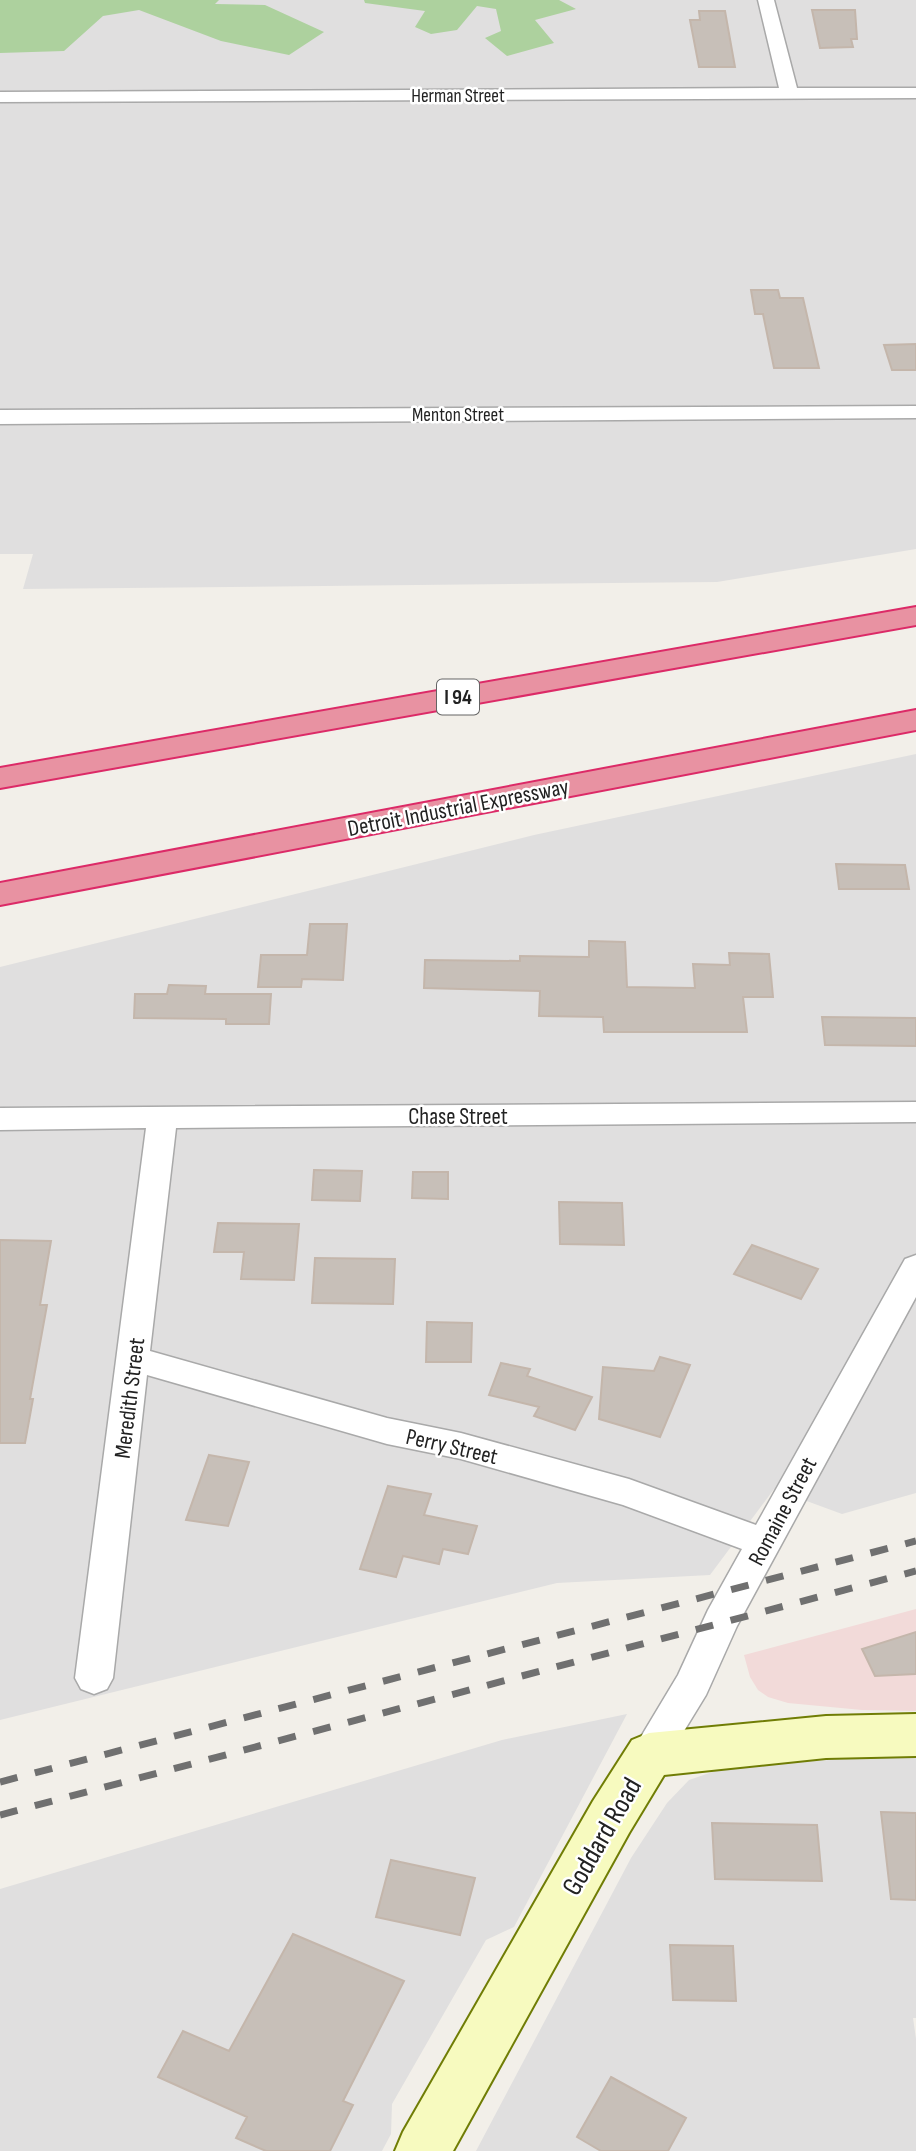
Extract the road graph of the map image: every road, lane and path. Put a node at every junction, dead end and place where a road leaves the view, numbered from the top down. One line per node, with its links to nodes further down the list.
1 (766, 0): 2 (street)
2 (789, 93): 3 (street, Herman Street); 4 (street, Herman Street)
3 (916, 93)
4 (0, 97)
5 (916, 412): 6 (street, Menton Street)
6 (0, 417)
7 (916, 615): 9 (highway); 10 (highway, I 94)
8 (916, 720): 11 (highway, Detroit Industrial Expressway)
9 (0, 754)
10 (0, 778)
11 (0, 894)
12 (916, 1112): 13 (street, Chase Street)
13 (162, 1118): 14 (street, Chase Street); 16 (street, Meredith Street)
14 (0, 1119)
15 (916, 1267): 17 (street, Romaine Street)
16 (135, 1359): 17 (street, Perry Street); 18 (street, Meredith Street)
17 (765, 1543): 20 (street, Romaine Street)
18 (94, 1678)
19 (916, 1735): 20 (main road, Goddard Road)
20 (649, 1755): 21 (main road, Goddard Road)
21 (423, 2151)

